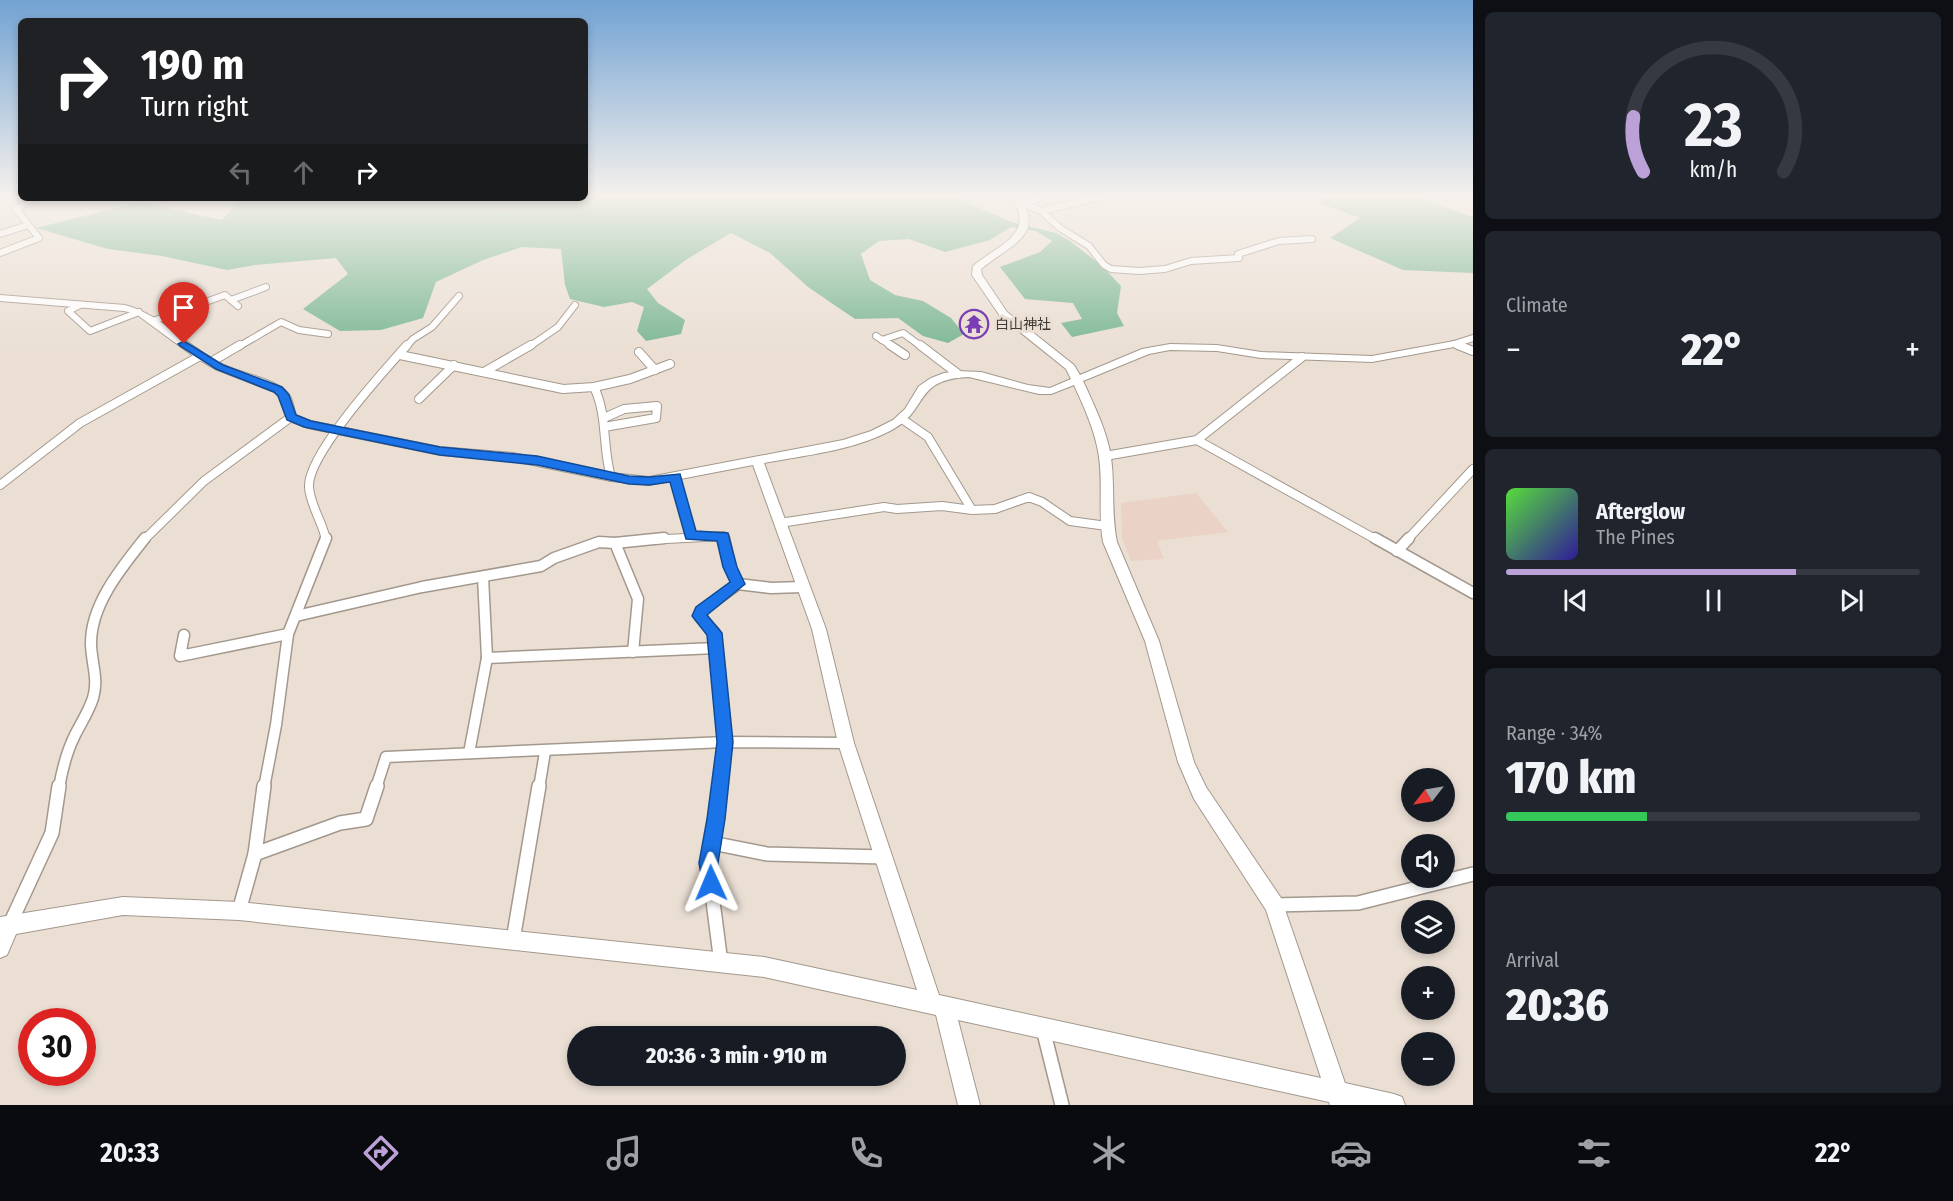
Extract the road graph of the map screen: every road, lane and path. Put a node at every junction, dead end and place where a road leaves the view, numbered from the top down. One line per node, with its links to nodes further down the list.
1 (6, 248): 6 (street)
2 (15, 248): 6 (street)
3 (1002, 248): 32 (street)
4 (1090, 248): 5 (street)
5 (1256, 248)
6 (9, 250): 7 (street)
7 (0, 254)
8 (266, 287): 11 (street)
9 (459, 296): 23 (street)
10 (0, 297): 12 (street)
11 (231, 300): 14 (street); 16 (street)
12 (80, 305): 15 (street); 15 (street)
13 (575, 305): 30 (street)
14 (238, 306)
15 (139, 312): 16 (street)
16 (153, 321): 24 (street)
17 (328, 334): 26 (street)
18 (1473, 338): 20 (street)
19 (919, 344): 19 (street); 31 (street)
20 (1454, 344): 21 (street); 25 (street)
21 (1473, 351)
22 (639, 352): 29 (street)
23 (400, 355): 28 (street); 38 (street)
24 (200, 356): 26 (street); 45 (street)
25 (1302, 357): 32 (street); 39 (street)
26 (211, 363): 35 (street)
27 (670, 364): 29 (street)
28 (454, 365): 30 (street); 34 (street)
29 (655, 370): 33 (street)
30 (484, 372): 33 (street)
31 (958, 374): 32 (street); 36 (street)
32 (1077, 380): 40 (street)
33 (594, 387): 37 (street)
34 (419, 399)
35 (291, 417): 38 (street); 72 (street)
36 (902, 419): 41 (street); 46 (street)
37 (604, 422): 37 (street); 43 (street)
38 (340, 430): 43 (street); 56 (street)
39 (1197, 440): 40 (street); 51 (street)
40 (1104, 456): 48 (street)
41 (757, 461): 44 (street); 47 (street)
42 (1473, 469): 51 (street)
43 (611, 477): 44 (street)
44 (675, 477): 49 (street)
45 (0, 485)
46 (972, 510): 47 (street); 48 (street)
47 (780, 523): 54 (street)
48 (1107, 526): 70 (street)
49 (691, 536): 50 (street); 53 (street)
50 (615, 543): 52 (street); 60 (street)
51 (1396, 551): 55 (street)
52 (483, 577): 56 (street); 61 (street)
53 (738, 584): 54 (street); 59 (street)
54 (803, 587): 63 (street)
55 (1473, 593)
56 (296, 616): 57 (street)
57 (288, 634): 58 (street); 67 (street)
58 (184, 635)
59 (716, 648): 60 (street); 62 (street)
60 (633, 652): 61 (street)
61 (487, 658): 65 (street)
62 (725, 742): 63 (street); 64 (street); 66 (street)
63 (846, 743): 68 (street)
64 (545, 752): 65 (street); 73 (street)
65 (469, 753): 67 (street)
66 (712, 843): 68 (street); 75 (street)
67 (255, 854): 71 (street)
68 (884, 857): 76 (street)
69 (1473, 874): 70 (street)
70 (1274, 905): 78 (street)
71 (240, 911): 72 (street); 73 (street)
72 (5, 926): 74 (street)
73 (513, 940): 75 (street)
74 (0, 948)
75 (721, 963): 76 (street)
76 (938, 1005): 77 (street); 79 (street)
77 (1042, 1028): 78 (street); 80 (street)
78 (1338, 1098): 81 (street)
79 (969, 1105)
80 (1062, 1105)
81 (1394, 1105)

